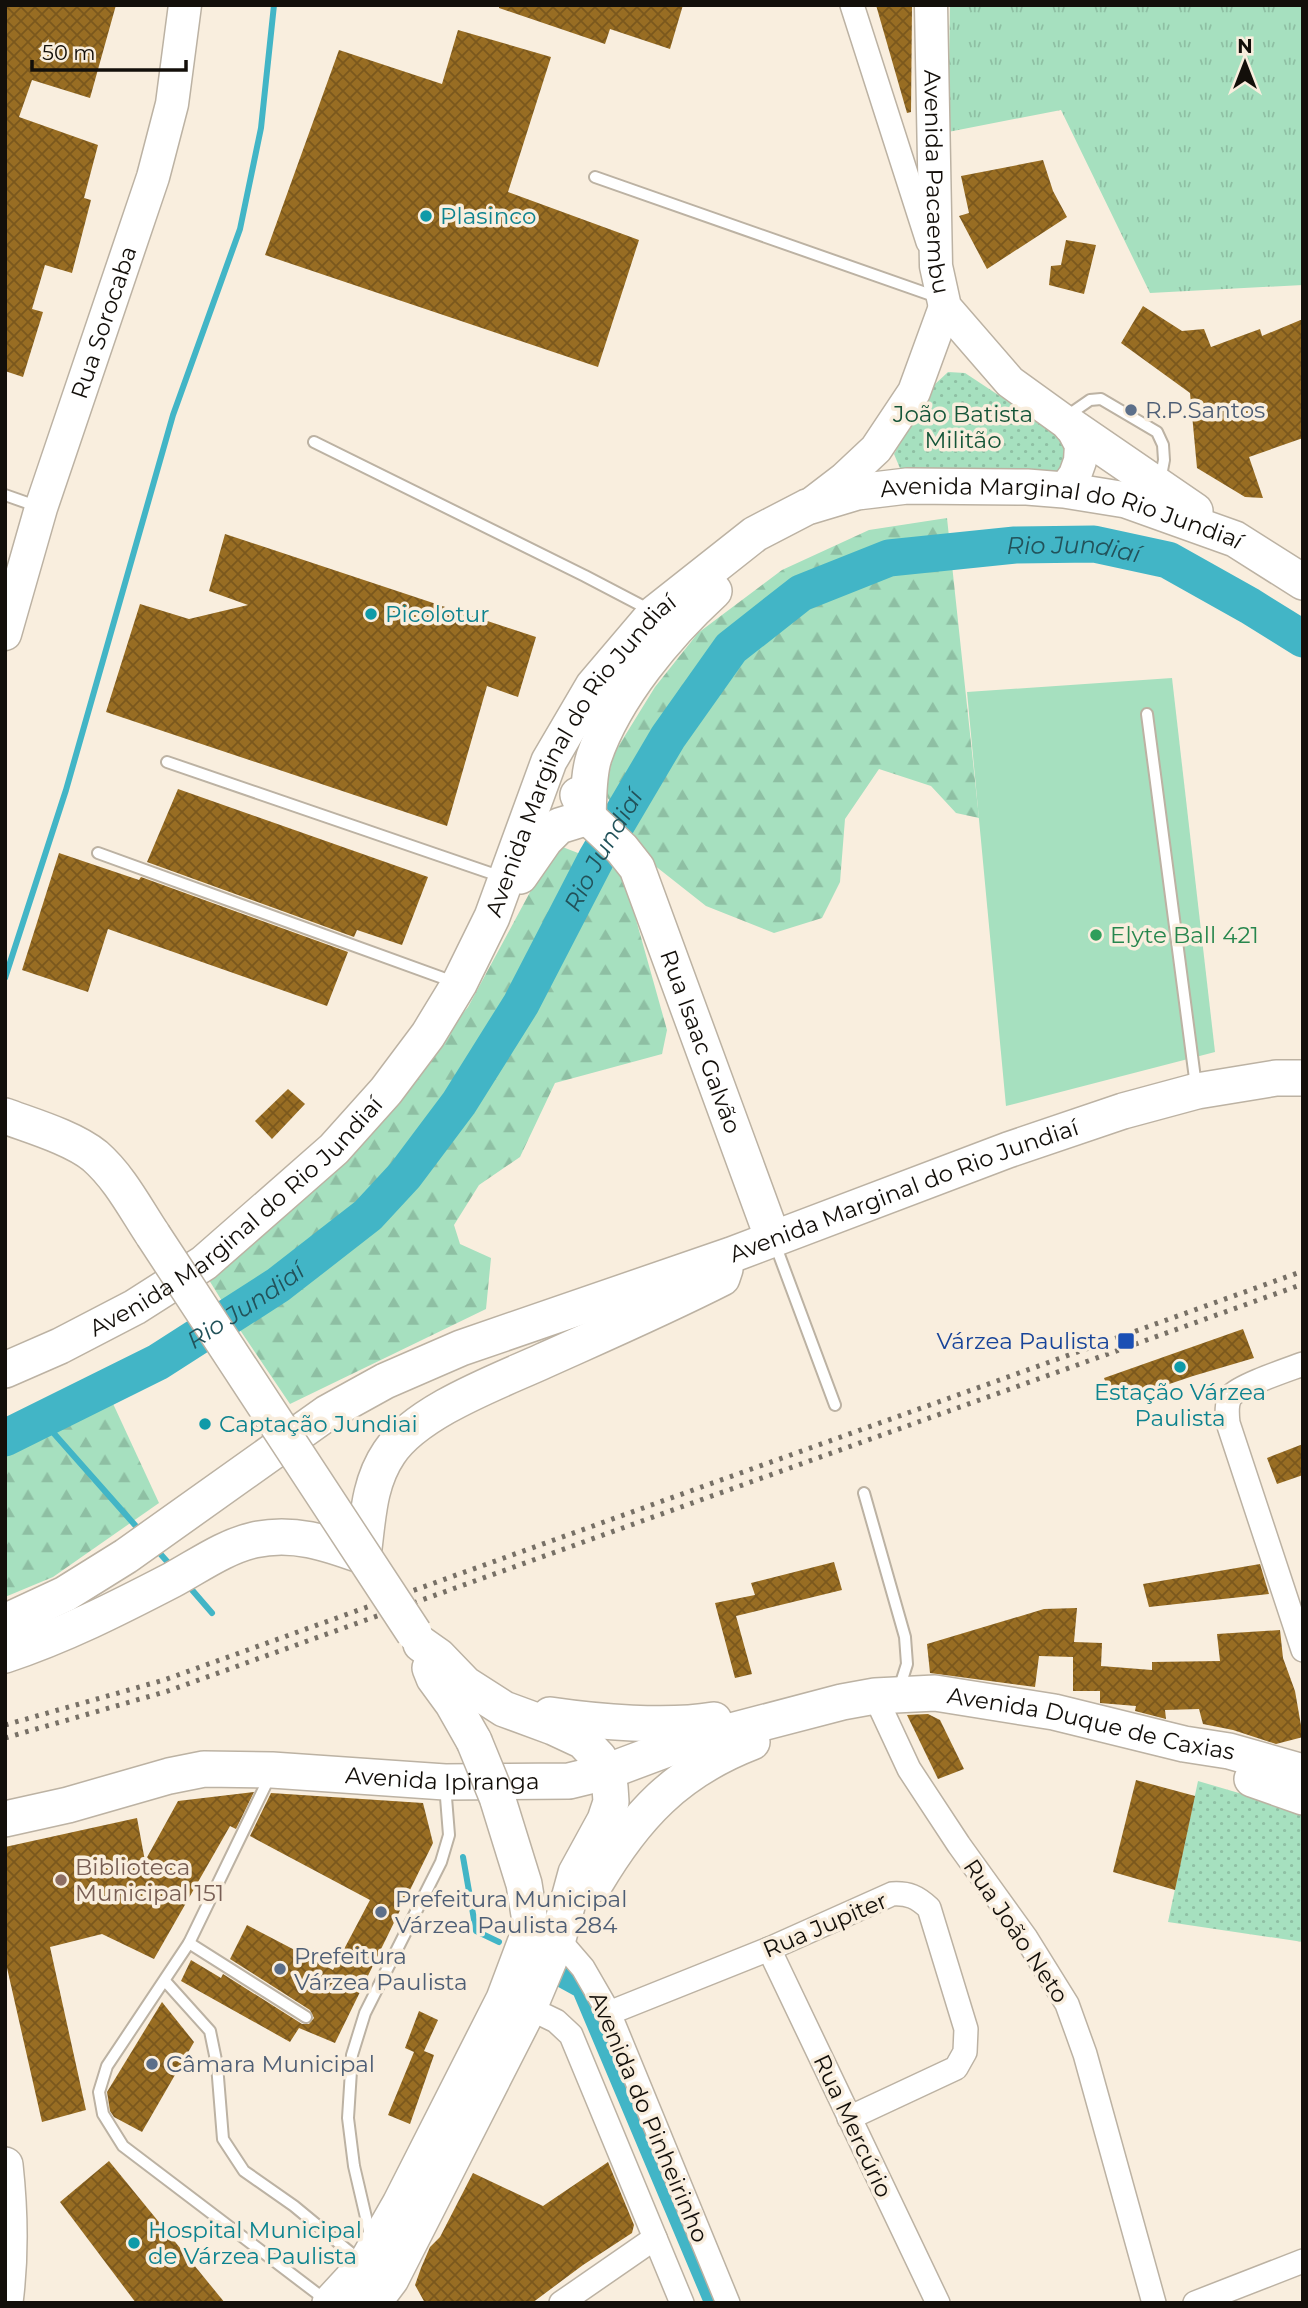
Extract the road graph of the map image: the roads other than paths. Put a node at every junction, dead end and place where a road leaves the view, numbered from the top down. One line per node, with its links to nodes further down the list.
1 (185, 5): 12 (main road, Rua Sorocaba)
2 (852, 5): 5 (street)
3 (932, 5): 5 (main road, Avenida Pacaembu)
4 (595, 177): 6 (lane)
5 (936, 266): 6 (main road, Avenida Pacaembu)
6 (944, 303): 7 (main road, Avenida Pacaembu); 11 (main road)
7 (1066, 423): 9 (main road); 13 (main road)
8 (314, 442): 15 (lane)
9 (1064, 490): 11 (main road, Avenida Marginal do Rio Jundiaí); 13 (main road, Avenida Marginal do Rio Jundiaí); 20 (main road)
10 (5, 495): 12 (lane)
11 (807, 507): 15 (main road, Avenida Marginal do Rio Jundiaí)
12 (41, 508): 16 (main road, Rua Sorocaba)
13 (1236, 538): 14 (main road, Avenida Marginal do Rio Jundiaí)
14 (1303, 582)
15 (655, 613): 17 (main road, Avenida Marginal do Rio Jundiaí)
16 (5, 635)
17 (593, 686): 20 (main road, Rua Isaac Galvão); 22 (main road, Avenida Marginal do Rio Jundiaí)
18 (1147, 714): 26 (lane)
19 (167, 762): 22 (lane)
20 (603, 830): 23 (main road); 30 (main road, Rua Isaac Galvão)
21 (98, 853): 24 (lane)
22 (506, 878): 23 (main road, Avenida Marginal do Rio Jundiaí)
23 (492, 917): 24 (main road, Avenida Marginal do Rio Jundiaí)
24 (459, 984): 33 (main road, Avenida Marginal do Rio Jundiaí)
25 (1303, 1078): 26 (main road, Avenida Marginal do Rio Jundiaí)
26 (1197, 1091): 30 (main road, Avenida Marginal do Rio Jundiaí)
27 (5, 1115): 29 (main road)
28 (5, 1135): 29 (main road)
29 (66, 1140): 36 (main road, bridge)
30 (773, 1239): 31 (main road, Avenida Marginal do Rio Jundiaí); 34 (lane)
31 (731, 1255): 36 (main road); 37 (main road, Avenida Marginal do Rio Jundiaí)
32 (1303, 1364): 39 (street)
33 (5, 1370)
34 (835, 1405)
35 (864, 1493): 41 (lane)
36 (363, 1556): 38 (main road, bridge); 40 (main road)
37 (5, 1622)
38 (417, 1639): 43 (main road); 53 (main road, bridge)
39 (1302, 1643)
40 (5, 1655)
41 (886, 1696): 42 (main road, Avenida Ipiranga); 44 (main road, Avenida Duque de Caxias); 72 (street, Rua João Neto)
42 (835, 1704): 43 (main road); 46 (main road, Avenida Ipiranga); 51 (main road)
43 (504, 1709): 46 (main road)
44 (1184, 1744): 47 (main road, Avenida Duque de Caxias); 49 (main road)
45 (272, 1770): 48 (main road, Avenida Ipiranga); 50 (main road, Avenida Ipiranga); 55 (lane)
46 (606, 1772): 48 (main road, Avenida Ipiranga); 52 (main road)
47 (1303, 1772)
48 (445, 1782): 65 (lane)
49 (1303, 1797)
50 (5, 1819)
51 (613, 1853): 52 (main road); 54 (main road)
52 (576, 1873): 53 (main road); 54 (main road)
53 (524, 1884): 54 (main road)
54 (545, 1933): 58 (main road); 59 (street, Avenida do Pinheirinho); 65 (main road)
55 (189, 1943): 57 (lane); 60 (lane)
56 (769, 1949): 59 (street, Rua Jupiter); 61 (street, Rua Mercúrio); 61 (street, Rua Jupiter)
57 (165, 1981): 65 (lane); 67 (lane)
58 (529, 2008): 63 (street, Avenida do Pinheirinho); 65 (main road)
59 (609, 2013): 70 (street, Avenida do Pinheirinho)
60 (306, 2017)
61 (849, 2118): 71 (street, Rua Mercúrio)
62 (5, 2165): 66 (main road)
63 (655, 2238): 68 (street); 69 (street, Avenida do Pinheirinho)
64 (1303, 2261): 73 (street)
65 (382, 2280): 67 (main road)
66 (5, 2302)
67 (330, 2303)
68 (561, 2303)
69 (682, 2303)
70 (728, 2303)
71 (938, 2303)
72 (1154, 2303)
73 (1195, 2303)

